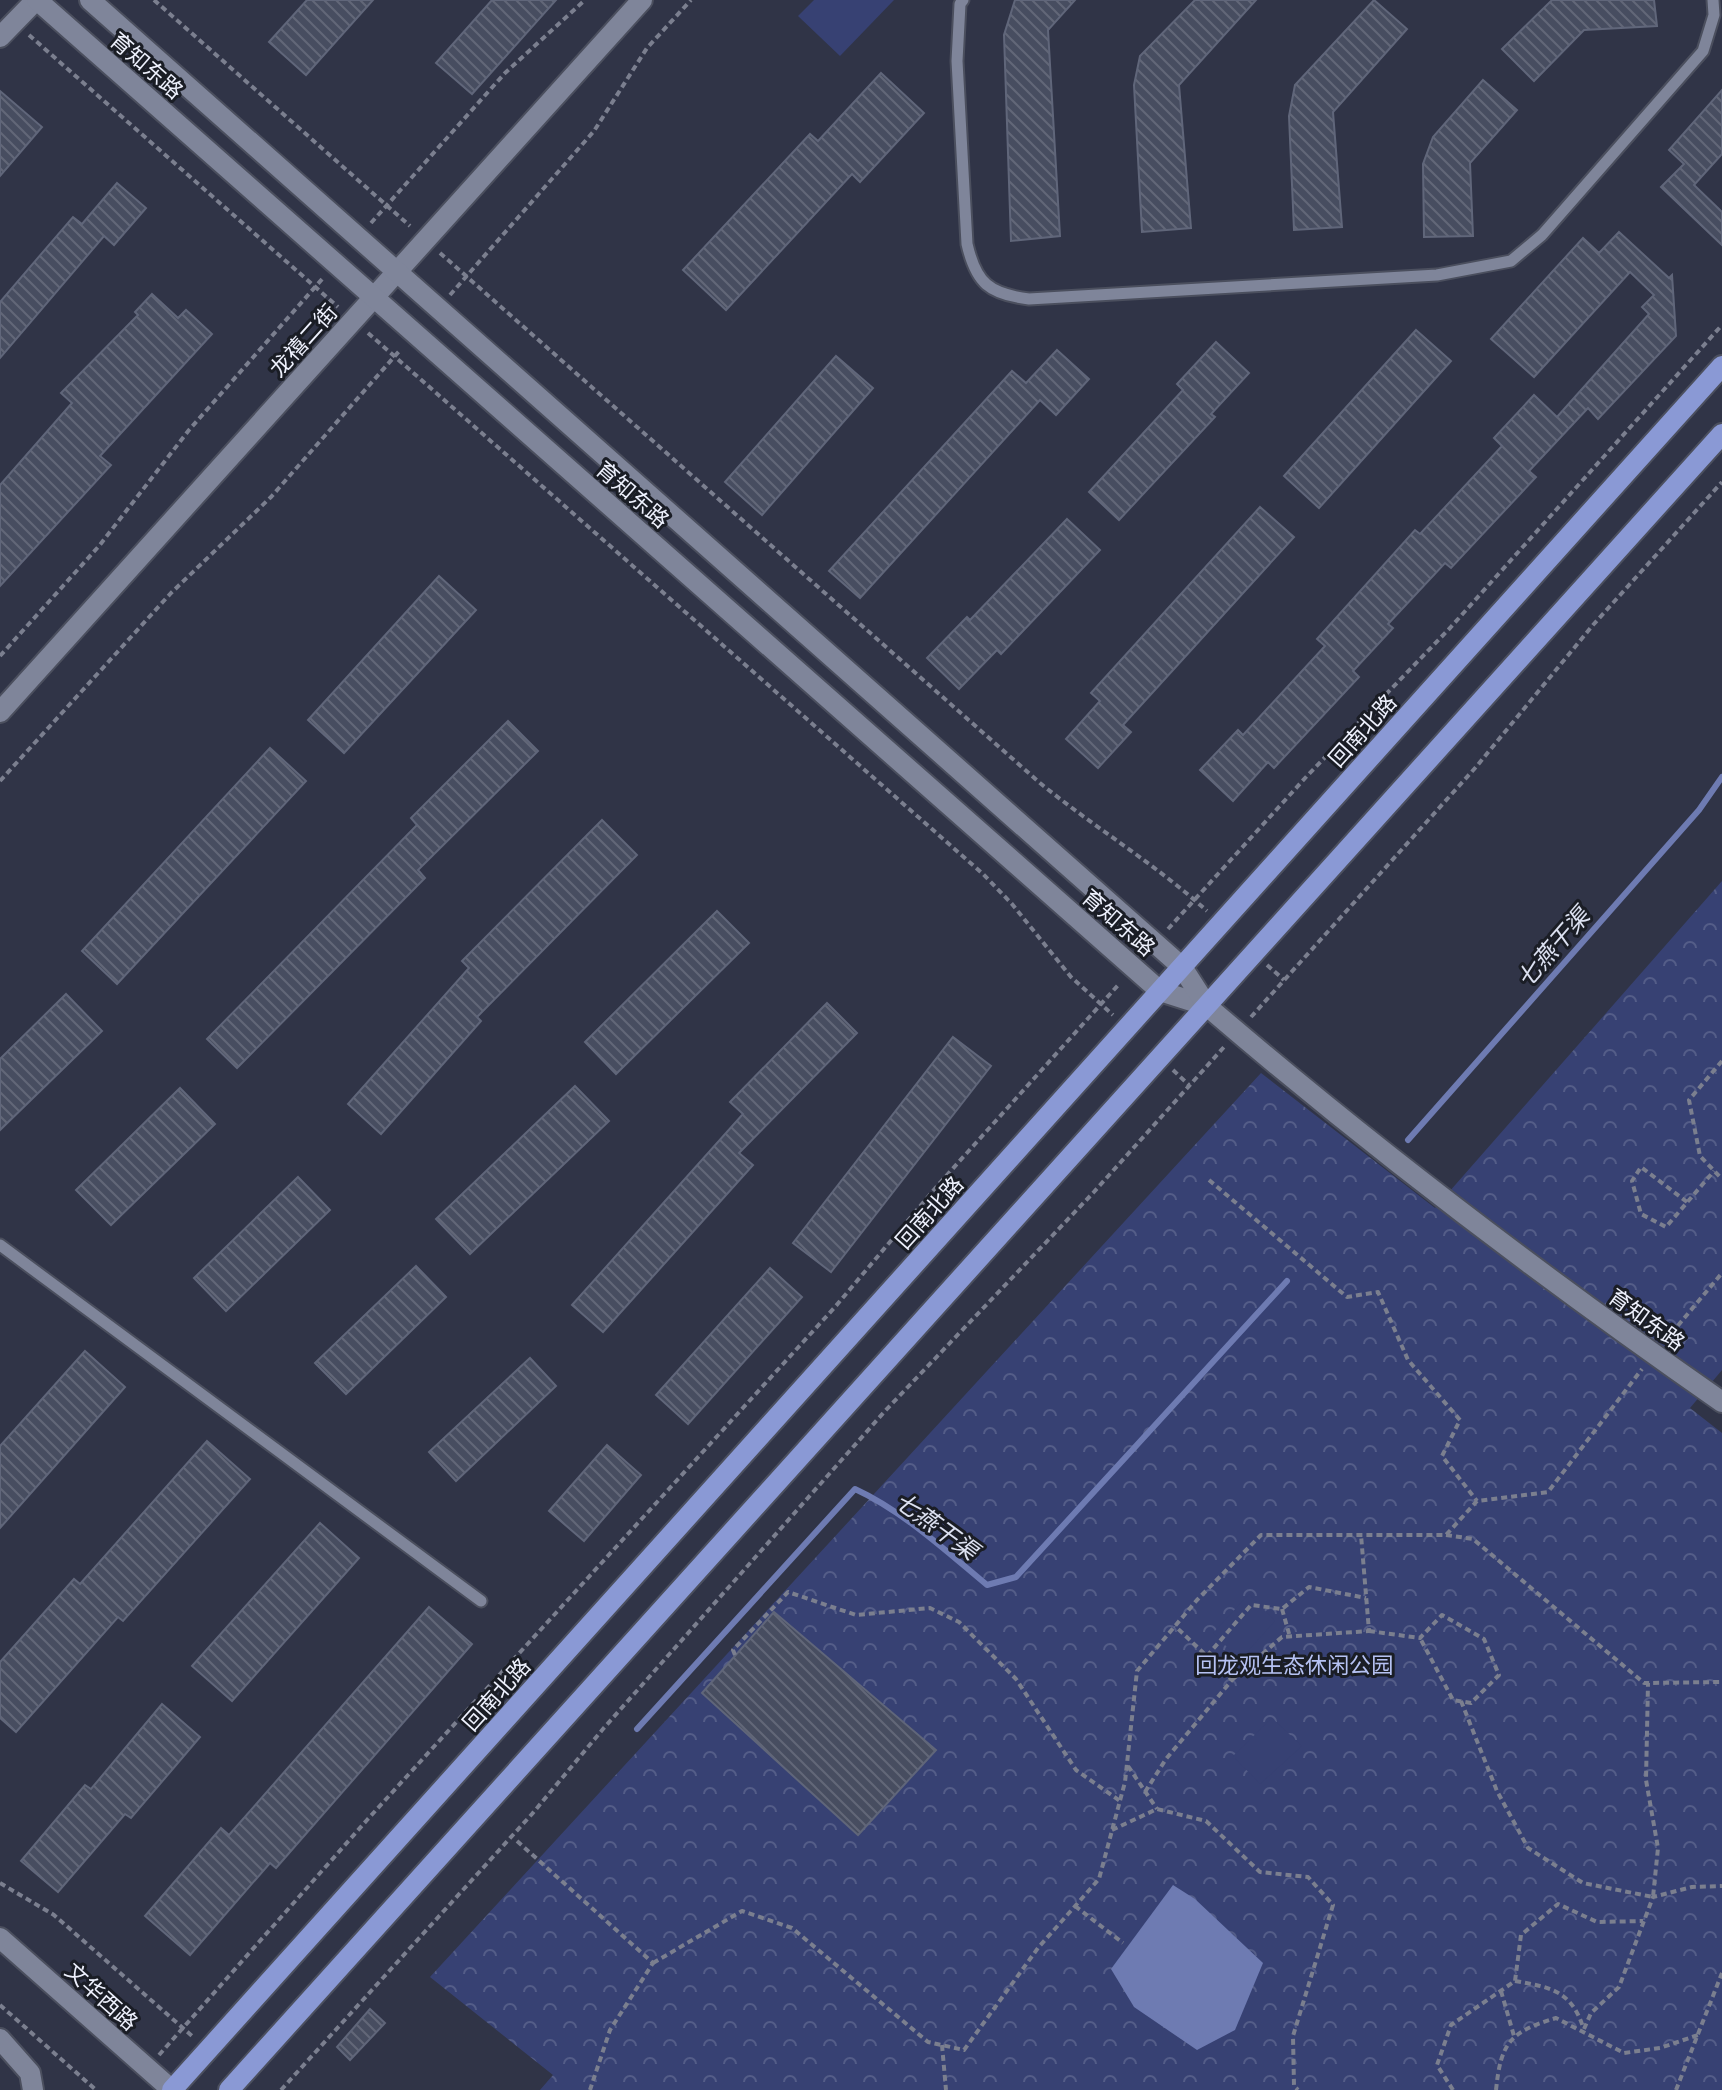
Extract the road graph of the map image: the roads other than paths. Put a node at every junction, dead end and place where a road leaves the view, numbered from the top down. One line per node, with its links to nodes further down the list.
1 (36, 0): 6 (main road); 8 (main road, 育知东路)
2 (90, 0): 7 (main road, 育知东路)
3 (642, 0): 7 (main road, 龙禧二街)
4 (963, 0): 5 (lane)
5 (1713, 0)
6 (7, 29)
7 (396, 272): 8 (main road, 龙禧二街); 12 (main road, 育知东路)
8 (374, 297): 11 (main road, 龙禧二街); 13 (main road, 育知东路)
9 (1722, 366): 12 (main road, 回南北路)
10 (1722, 434): 14 (main road)
11 (0, 712)
12 (1182, 967): 13 (main road, 回南北路); 14 (main road, 育知东路)
13 (1160, 991): 14 (main road, 育知东路); 21 (main road, 回南北路)
14 (1207, 1006): 16 (main road, 育知东路); 22 (main road)
15 (0, 1245): 17 (lane)
16 (1722, 1402)
17 (481, 1601)
18 (0, 1938): 21 (main road, 文华西路)
19 (0, 2039): 20 (main road)
20 (33, 2090)
21 (172, 2090)
22 (229, 2090)

